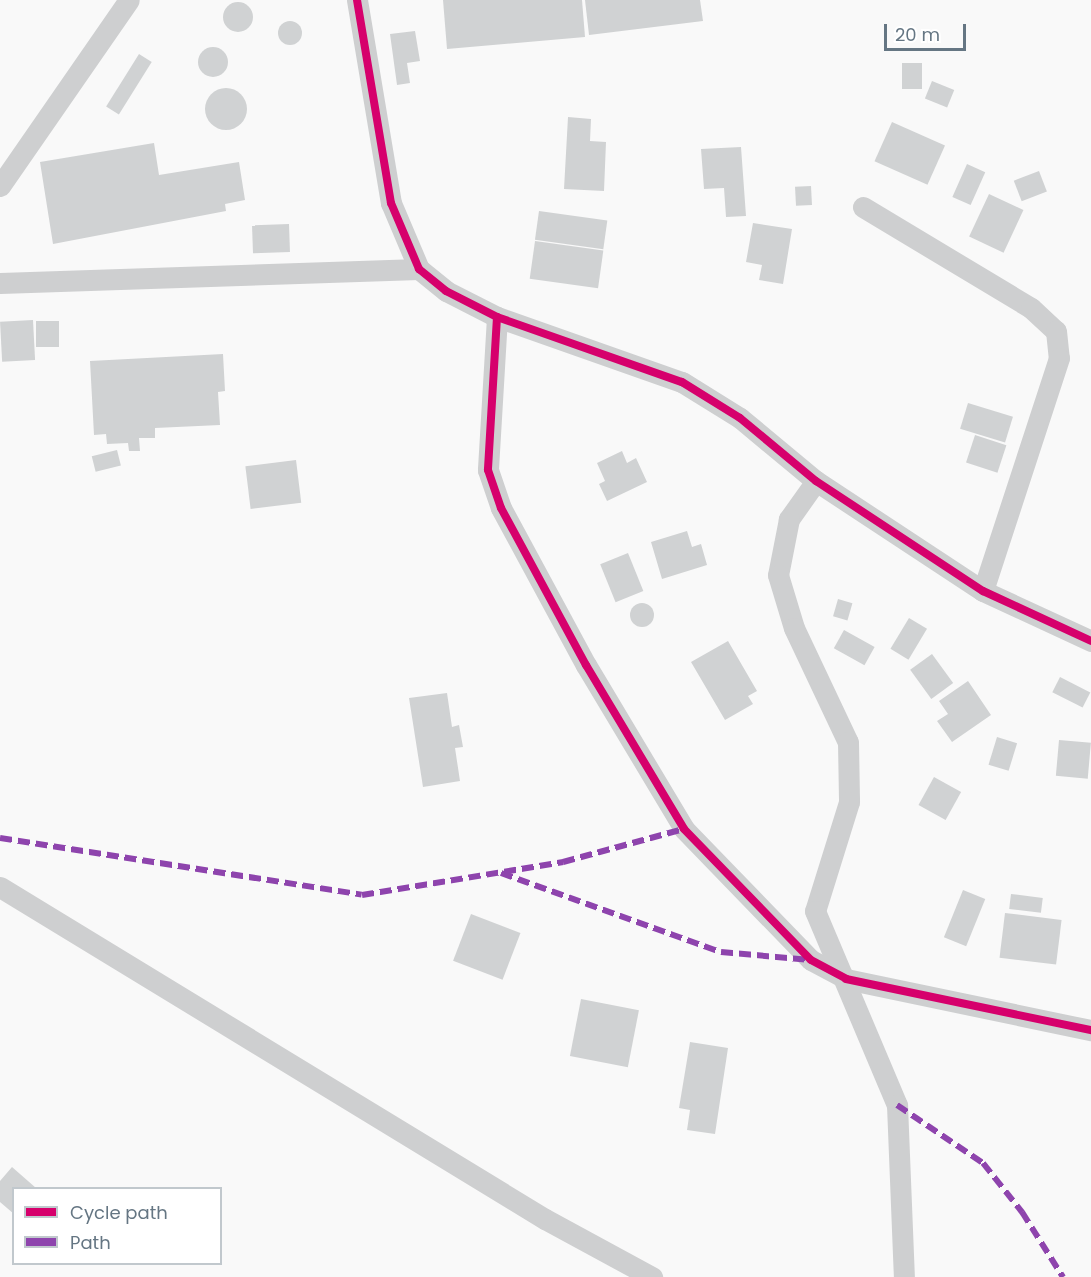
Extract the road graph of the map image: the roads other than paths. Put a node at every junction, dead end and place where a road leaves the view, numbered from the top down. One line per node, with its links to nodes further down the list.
1 (129, 0): 3 (street)
2 (357, 0): 5 (street)
3 (0, 186)
4 (863, 207): 9 (street)
5 (419, 269): 6 (street); 7 (street)
6 (0, 283)
7 (497, 317): 8 (street); 12 (street)
8 (816, 481): 9 (street); 12 (street)
9 (983, 591): 10 (street)
10 (1091, 641)
11 (0, 887): 14 (street)
12 (846, 979): 13 (street); 15 (street)
13 (1091, 1030)
14 (652, 1277)
15 (904, 1277)

